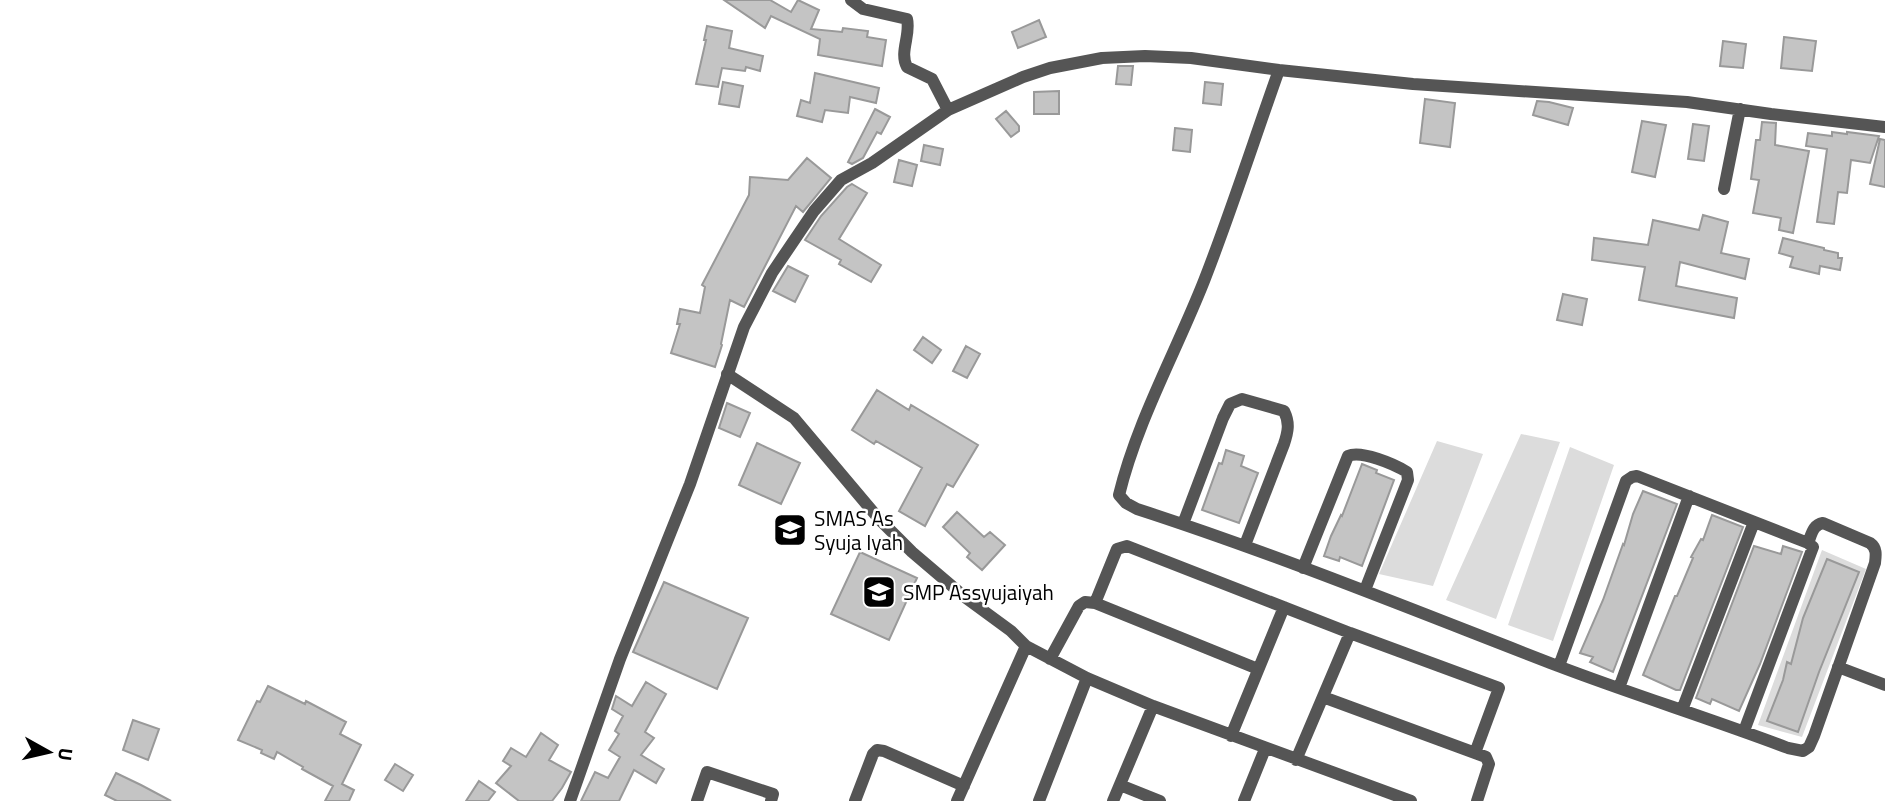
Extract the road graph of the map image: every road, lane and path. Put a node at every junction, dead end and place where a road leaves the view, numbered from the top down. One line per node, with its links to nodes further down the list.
1 (851, 0): 4 (street)
2 (1279, 70): 3 (street); 4 (street); 10 (street)
3 (1740, 109): 5 (street); 6 (street)
4 (947, 110): 7 (street)
5 (1885, 127)
6 (1724, 189)
7 (727, 374): 18 (street); 36 (street)
8 (1689, 496): 9 (street); 20 (street); 25 (street)
9 (1754, 522): 11 (street); 28 (street)
10 (1182, 524): 12 (street); 12 (street)
11 (1808, 543): 21 (street); 29 (street)
12 (1245, 545): 13 (street)
13 (1303, 568): 14 (street); 14 (street)
14 (1365, 590): 20 (street)
15 (1095, 603): 16 (street); 19 (street); 22 (street)
16 (1283, 607): 17 (street); 22 (street)
17 (1350, 633): 26 (street); 32 (street)
18 (1026, 646): 19 (street); 35 (street)
19 (1051, 659): 23 (street)
20 (1559, 666): 25 (street)
21 (1838, 667): 24 (street); 29 (street)
22 (1258, 669): 30 (street)
23 (1087, 678): 27 (street); 41 (street)
24 (1885, 685)
25 (1619, 688): 28 (street)
26 (1323, 697): 32 (street); 33 (street)
27 (1153, 706): 30 (street); 34 (street)
28 (1682, 710): 29 (street)
29 (1744, 731)
30 (1231, 736): 31 (street)
31 (1265, 748): 33 (street); 44 (street)
32 (1475, 753): 46 (street)
33 (1296, 760): 45 (street)
34 (1120, 785): 42 (street); 43 (street)
35 (964, 786): 39 (street); 40 (street)
36 (570, 801)
37 (697, 801): 38 (street)
38 (771, 801)
39 (855, 801)
40 (957, 801)
41 (1039, 801)
42 (1113, 801)
43 (1160, 801)
44 (1244, 801)
45 (1411, 801)
46 (1477, 801)

